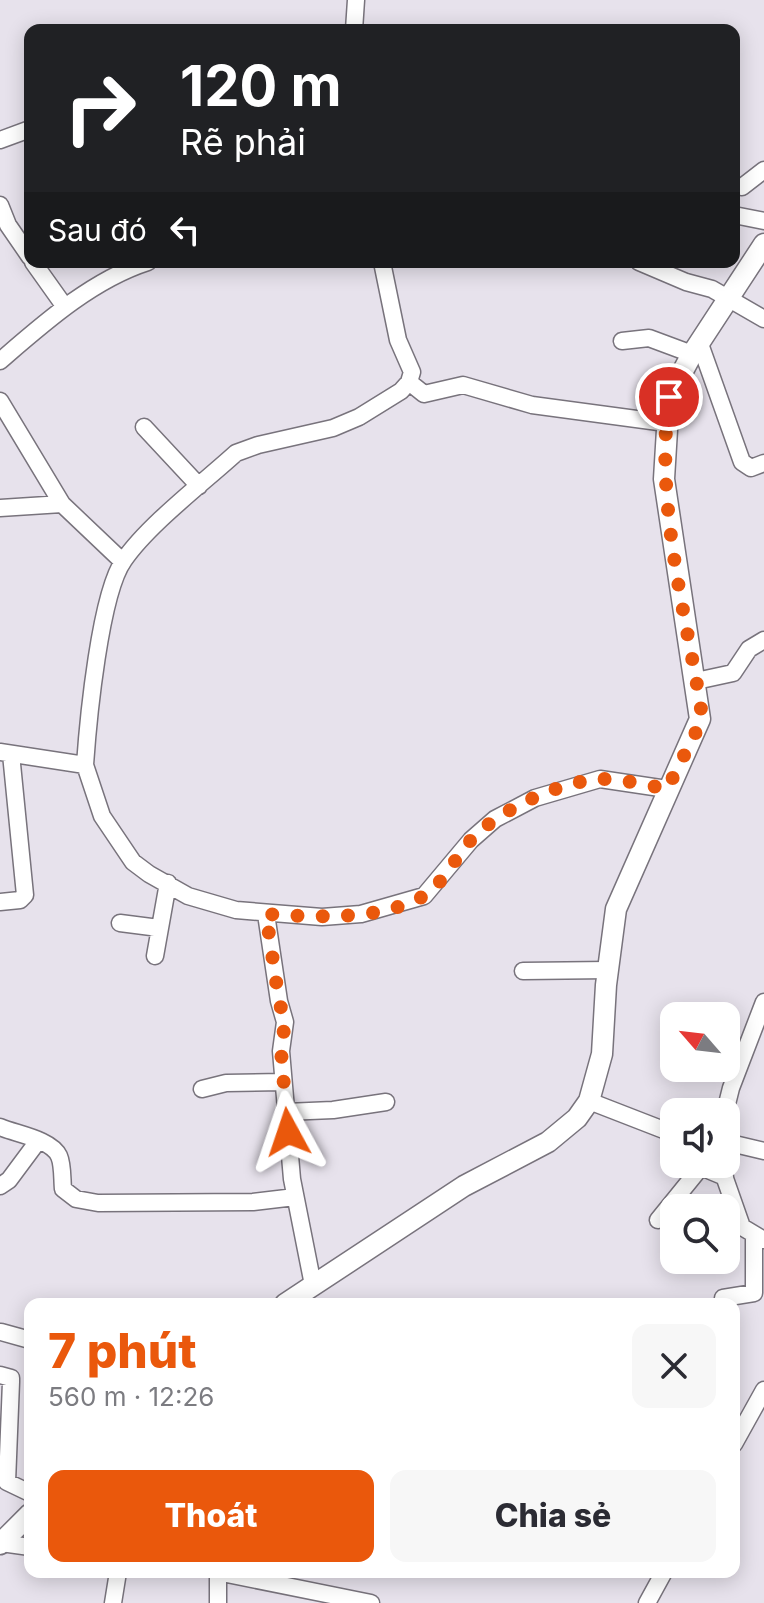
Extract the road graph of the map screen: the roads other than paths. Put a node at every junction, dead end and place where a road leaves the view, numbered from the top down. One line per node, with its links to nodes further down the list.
1 (356, 0): 2 (street)
2 (354, 24)
3 (24, 131): 4 (street)
4 (0, 140)
5 (764, 170): 6 (street)
6 (742, 187)
7 (740, 216): 9 (street)
8 (2, 218): 11 (street)
9 (764, 221)
10 (764, 244): 16 (street)
11 (24, 249)
12 (37, 268): 17 (street)
13 (134, 268): 17 (street)
14 (383, 268): 22 (street)
15 (653, 268): 16 (street)
16 (727, 300): 18 (street); 20 (street)
17 (65, 307): 21 (street)
18 (764, 319)
19 (622, 341): 20 (street)
20 (696, 349): 24 (street); 26 (street)
21 (0, 361)
22 (409, 382): 24 (street); 27 (street)
23 (0, 401): 28 (street)
24 (666, 423): 32 (street)
25 (144, 427): 27 (street)
26 (760, 468)
27 (199, 486): 30 (street)
28 (62, 504): 29 (street); 30 (street)
29 (0, 508)
30 (122, 561): 34 (street)
31 (764, 640): 32 (street)
32 (696, 681): 35 (street)
33 (6, 753): 34 (street); 37 (street)
34 (85, 765): 36 (street)
35 (667, 789): 38 (street); 42 (street)
36 (168, 883): 38 (street); 40 (street)
37 (0, 902)
38 (266, 914): 45 (street)
39 (120, 923): 40 (street)
40 (159, 928): 41 (street)
41 (155, 956)
42 (609, 970): 43 (street); 48 (street)
43 (523, 971)
44 (764, 1002): 47 (street)
45 (283, 1082): 46 (street); 50 (street)
46 (202, 1089)
47 (729, 1098)
48 (589, 1101): 52 (street); 62 (street)
49 (386, 1102): 50 (street)
50 (286, 1112): 59 (street)
51 (0, 1127): 53 (street)
52 (660, 1129)
53 (38, 1141): 58 (street); 59 (street)
54 (740, 1145): 55 (street)
55 (764, 1151)
56 (692, 1178): 60 (street)
57 (725, 1178): 61 (street)
58 (0, 1186)
59 (295, 1197): 62 (street)
60 (658, 1220)
61 (759, 1238): 64 (street)
62 (313, 1285): 63 (street)
63 (294, 1298)
64 (723, 1298)
65 (1, 1332): 66 (street)
66 (24, 1338)
67 (0, 1375): 70 (street)
68 (764, 1390): 69 (street)
69 (740, 1433)
70 (24, 1491)
71 (24, 1520): 72 (street)
72 (0, 1543): 73 (street)
73 (24, 1546)
74 (117, 1578): 78 (street)
75 (217, 1578): 79 (street)
76 (247, 1578): 80 (street)
77 (661, 1578): 81 (street)
78 (113, 1603)
79 (218, 1603)
80 (371, 1603)
81 (647, 1603)

